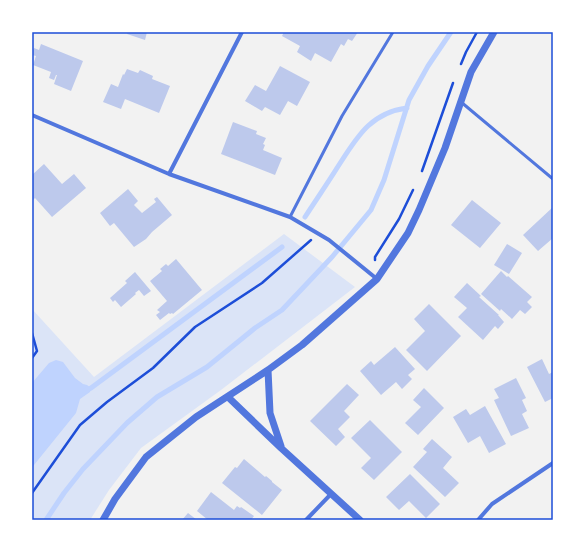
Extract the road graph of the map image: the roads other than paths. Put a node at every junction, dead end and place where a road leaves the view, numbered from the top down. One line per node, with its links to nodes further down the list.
1 (242, 32): 6 (street)
2 (393, 32): 8 (lane)
3 (494, 32): 4 (street)
4 (461, 102): 7 (lane); 9 (street)
5 (32, 115): 6 (street)
6 (169, 174): 8 (street)
7 (553, 179)
8 (290, 217): 9 (street)
9 (377, 279): 10 (street)
10 (268, 370): 11 (street); 12 (street)
11 (228, 397): 12 (street); 15 (street)
12 (281, 448): 14 (street)
13 (553, 463): 18 (street)
14 (331, 494): 16 (street); 17 (street)
15 (103, 520)
16 (306, 520)
17 (360, 520)
18 (478, 520)

